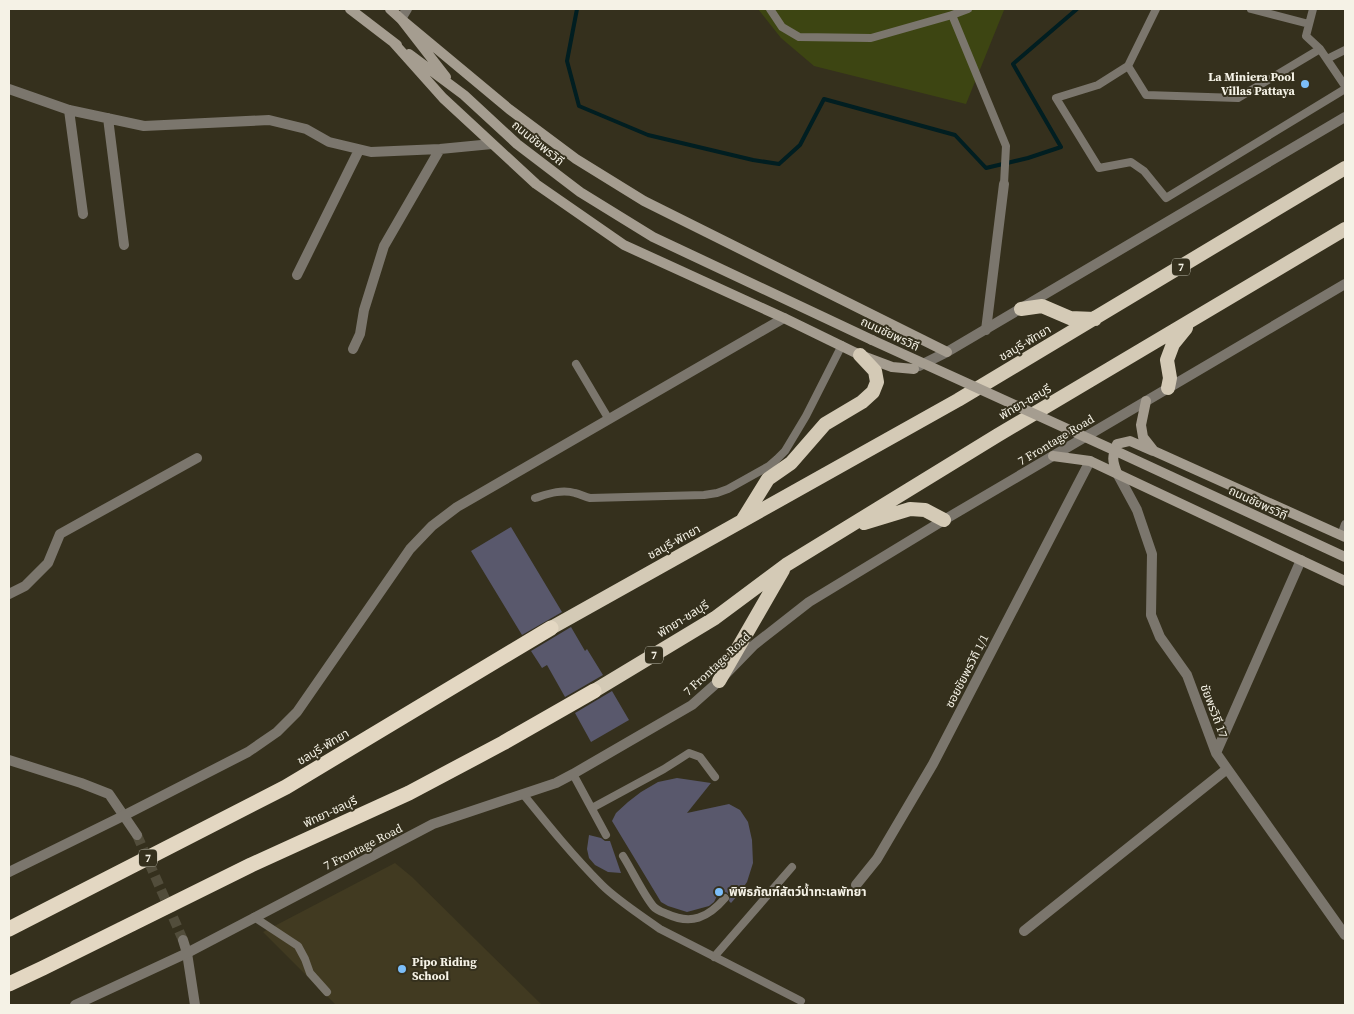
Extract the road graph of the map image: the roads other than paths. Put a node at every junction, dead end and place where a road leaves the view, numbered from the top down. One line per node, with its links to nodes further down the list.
1 (350, 9): 12 (main road, ถนนชัยพรวิถี)
2 (390, 9): 10 (main road, ถนนชัยพรวิถี)
3 (407, 9): 10 (street)
4 (770, 9): 9 (lane)
5 (968, 9): 9 (lane)
6 (1156, 9): 16 (lane)
7 (1251, 9): 11 (lane)
8 (1313, 9): 11 (lane)
9 (952, 15): 27 (lane)
10 (401, 19): 17 (main road, ถนนชัยพรวิถี); 40 (main road, ถนนชัยพรวิถี)
11 (1309, 24): 13 (lane)
12 (393, 42): 17 (main road, ถนนชัยพรวิถี); 23 (main road, ถนนชัยพรวิถี)
13 (1320, 49): 15 (lane); 16 (lane)
14 (1345, 50): 15 (lane)
15 (1326, 58): 18 (lane)
16 (1128, 66): 18 (lane)
17 (453, 86): 58 (main road, ถนนชัยพรวิถี, bridge)
18 (1345, 88)
19 (9, 90): 20 (street)
20 (69, 110): 22 (street); 28 (street)
21 (1345, 116): 33 (street)
22 (108, 118): 25 (street); 30 (street)
23 (492, 144): 24 (street); 34 (main road, ถนนชัยพรวิถี)
24 (440, 149): 25 (street); 39 (street)
25 (359, 150): 31 (street)
26 (1345, 168): 35 (highway, ชลบุรี-พัทยา / 7)
27 (1004, 184): 37 (street)
28 (83, 214)
29 (1345, 229): 36 (highway, พัทยา-ชลบุรี / 7)
30 (124, 245)
31 (298, 275)
32 (1345, 284): 44 (street, 7 Frontage Road)
33 (1021, 309): 35 (highway); 37 (street)
34 (784, 318): 38 (main road, ถนนชัยพรวิถี); 46 (street)
35 (1096, 319): 54 (highway, ชลบุรี-พัทยา / 7)
36 (1191, 321): 44 (highway); 56 (highway, พัทยา-ชลบุรี / 7)
37 (986, 330): 40 (street)
38 (842, 345): 41 (main road, ถนนชัยพรวิถี); 52 (lane)
39 (353, 349)
40 (948, 352): 43 (street)
41 (860, 355): 43 (main road, ถนนชัยพรวิถี); 54 (highway)
42 (576, 364): 46 (lane)
43 (914, 369)
44 (1168, 388): 45 (street, 7 Frontage Road)
45 (1146, 401): 47 (main road); 48 (street, 7 Frontage Road)
46 (608, 418): 73 (street)
47 (1154, 451): 51 (main road, ถนนชัยพรวิถี); 57 (main road, ถนนชัยพรวิถี)
48 (1053, 456): 50 (main road); 53 (street, 7 Frontage Road)
49 (197, 458): 62 (street)
50 (1090, 461): 51 (main road); 79 (street, ซอยชัยพรวิถี 1/1)
51 (1118, 473): 59 (main road); 66 (street, ชัยพรวิถี 17)
52 (534, 498)
53 (944, 520): 56 (highway); 64 (street, 7 Frontage Road)
54 (741, 522): 63 (highway, ชลบุรี-พัทยา / 7)
55 (1345, 524): 57 (lane)
56 (846, 529): 60 (highway, พัทยา-ชลบุรี / 7)
57 (1343, 536)
58 (1345, 556)
59 (1301, 560): 61 (main road); 66 (street)
60 (786, 565): 64 (highway); 65 (highway, พัทยา-ชลบุรี / 7)
61 (1345, 581)
62 (9, 594)
63 (551, 628): 84 (highway, ชลบุรี-พัทยา / 7)
64 (719, 681): 69 (street, 7 Frontage Road)
65 (594, 691): 90 (highway, พัทยา-ชลบุรี / 7)
66 (1216, 753): 68 (street, ชัยพรวิถี 17)
67 (10, 761): 73 (street)
68 (1227, 769): 85 (street); 86 (street, ชัยพรวิถี 17)
69 (573, 774): 71 (street, 7 Frontage Road); 72 (lane)
70 (715, 777): 72 (lane)
71 (523, 794): 82 (street, 7 Frontage Road); 83 (lane)
72 (592, 808): 75 (lane)
73 (123, 816): 74 (street); 78 (street)
74 (136, 835)
75 (606, 835)
76 (623, 856): 81 (lane)
77 (792, 867): 89 (lane)
78 (9, 872)
79 (856, 885)
80 (725, 898): 81 (lane)
81 (654, 908): 83 (lane)
82 (254, 917): 88 (street, 7 Frontage Road); 91 (lane)
83 (648, 920): 89 (lane)
84 (9, 929)
85 (1024, 931)
86 (1345, 935)
87 (183, 940): 88 (street)
88 (187, 953): 93 (street, 7 Frontage Road); 94 (street)
89 (714, 957): 92 (lane)
90 (9, 984)
91 (327, 992)
92 (801, 1001)
93 (75, 1005)
94 (195, 1005)

